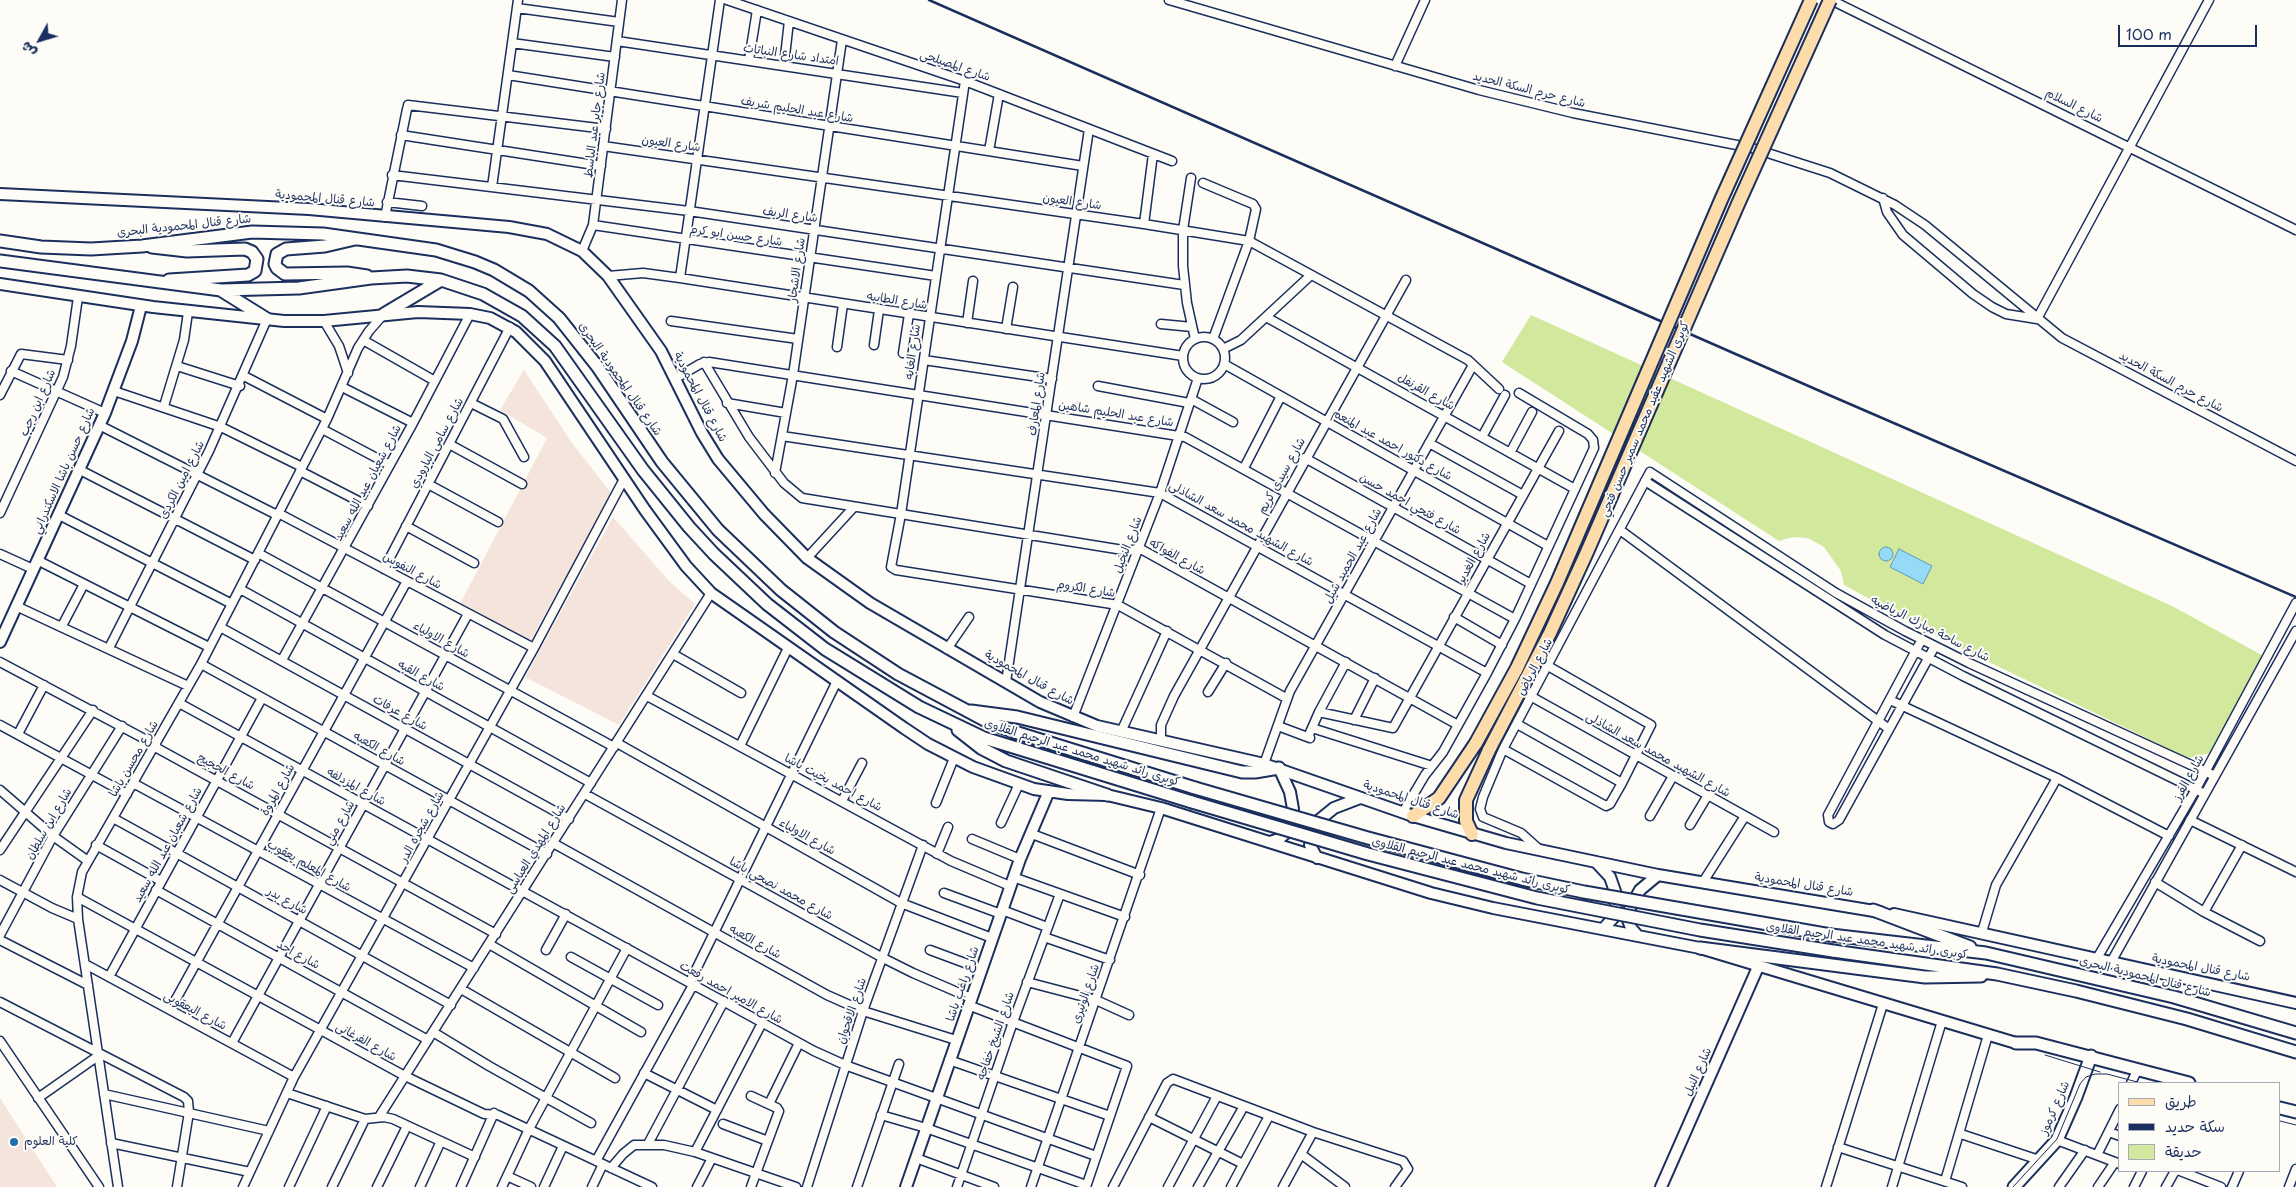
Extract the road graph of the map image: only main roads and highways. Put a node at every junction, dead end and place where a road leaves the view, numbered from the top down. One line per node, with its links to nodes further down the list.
1 (1811, 0): 17 (main road, كوبرى الشهيد عقيد محمد سمير حسن فتحي, bridge)
2 (1834, 2): 18 (main road, كوبرى الشهيد عقيد محمد سمير حسن فتحي, bridge)
3 (359, 237): 5 (main road, شارع قنال المحمودية البحرى); 7 (main road); 13 (main road, شارع قنال المحمودية البحرى)
4 (0, 241): 5 (main road, شارع قنال المحمودية البحرى)
5 (142, 246): 9 (main road)
6 (0, 261): 9 (main road)
7 (371, 278): 8 (main road); 10 (main road)
8 (440, 280): 11 (main road); 14 (main road)
9 (150, 283): 10 (main road)
10 (221, 290): 12 (main road)
11 (384, 314)
12 (267, 319)
13 (964, 710): 15 (main road); 21 (main road, كوبرى رائد شهيد محمد عبد الرحيم القلاوى, bridge)
14 (952, 724): 16 (main road); 22 (main road, كوبرى رائد شهيد محمد عبد الرحيم القلاوى, bridge)
15 (1279, 768)
16 (1107, 795)
17 (1408, 814)
18 (1472, 834)
19 (1873, 910): 21 (main road)
20 (1700, 948): 22 (main road)
21 (1986, 953): 23 (main road, شارع قنال المحمودية البحرى)
22 (1997, 974): 25 (main road)
23 (2296, 1033)
24 (2016, 1043): 26 (main road)
25 (2296, 1052)
26 (2091, 1056): 27 (main road); 30 (main road, شارع كرموز)
27 (2183, 1082)
28 (2281, 1108): 29 (main road)
29 (2296, 1112)
30 (2014, 1187)

